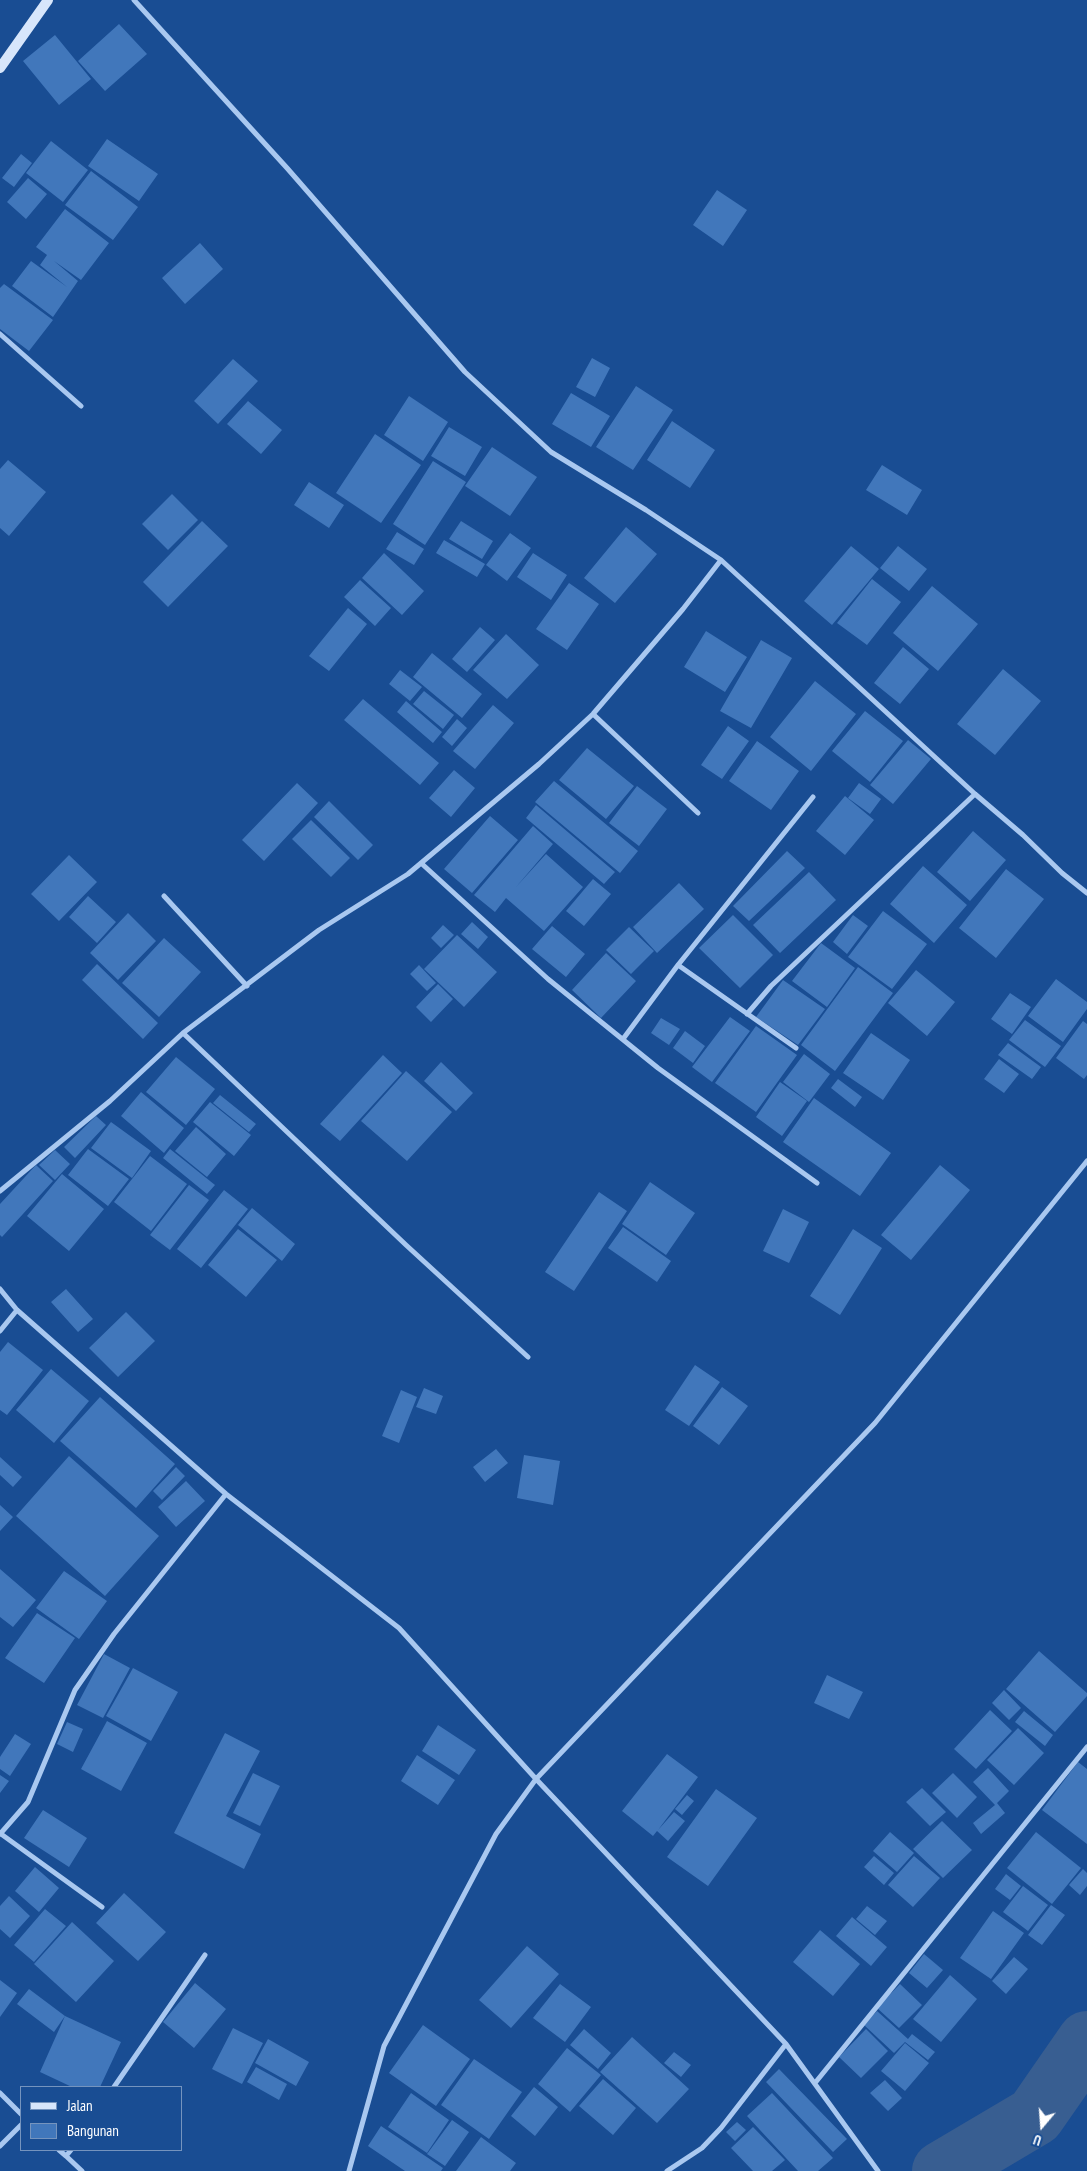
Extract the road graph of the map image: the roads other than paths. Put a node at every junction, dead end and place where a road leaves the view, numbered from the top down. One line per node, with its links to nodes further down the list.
1 (48, 0): 3 (main road)
2 (134, 0): 6 (street)
3 (0, 68)
4 (0, 334): 5 (street)
5 (81, 406)
6 (721, 560): 7 (street); 8 (street)
7 (593, 714): 10 (street); 11 (street)
8 (975, 794): 12 (street); 16 (street)
9 (813, 797): 14 (street)
10 (698, 813)
11 (421, 863): 15 (street); 18 (street)
12 (1087, 892)
13 (164, 896): 15 (street)
14 (678, 965): 16 (street); 18 (street)
15 (247, 986): 17 (street)
16 (747, 1014): 19 (street)
17 (183, 1033): 22 (street); 26 (street)
18 (623, 1039): 21 (street)
19 (796, 1048)
20 (1087, 1161): 29 (street)
21 (817, 1184)
22 (0, 1191)
23 (0, 1289): 24 (street)
24 (17, 1310): 25 (street); 27 (street)
25 (0, 1331)
26 (528, 1358)
27 (226, 1494): 29 (street); 30 (street)
28 (1087, 1747): 34 (street)
29 (536, 1779): 33 (street); 44 (street)
30 (0, 1834): 31 (street)
31 (102, 1907)
32 (205, 1955): 35 (street)
33 (786, 2044): 34 (street); 45 (street)
34 (815, 2083): 46 (street)
35 (115, 2086)
36 (0, 2094): 37 (street)
37 (20, 2113)
38 (20, 2126): 39 (street)
39 (0, 2146)
40 (60, 2151): 42 (street)
41 (70, 2151): 42 (street)
42 (66, 2156): 43 (street)
43 (82, 2171)
44 (349, 2171)
45 (666, 2171)
46 (878, 2171)

